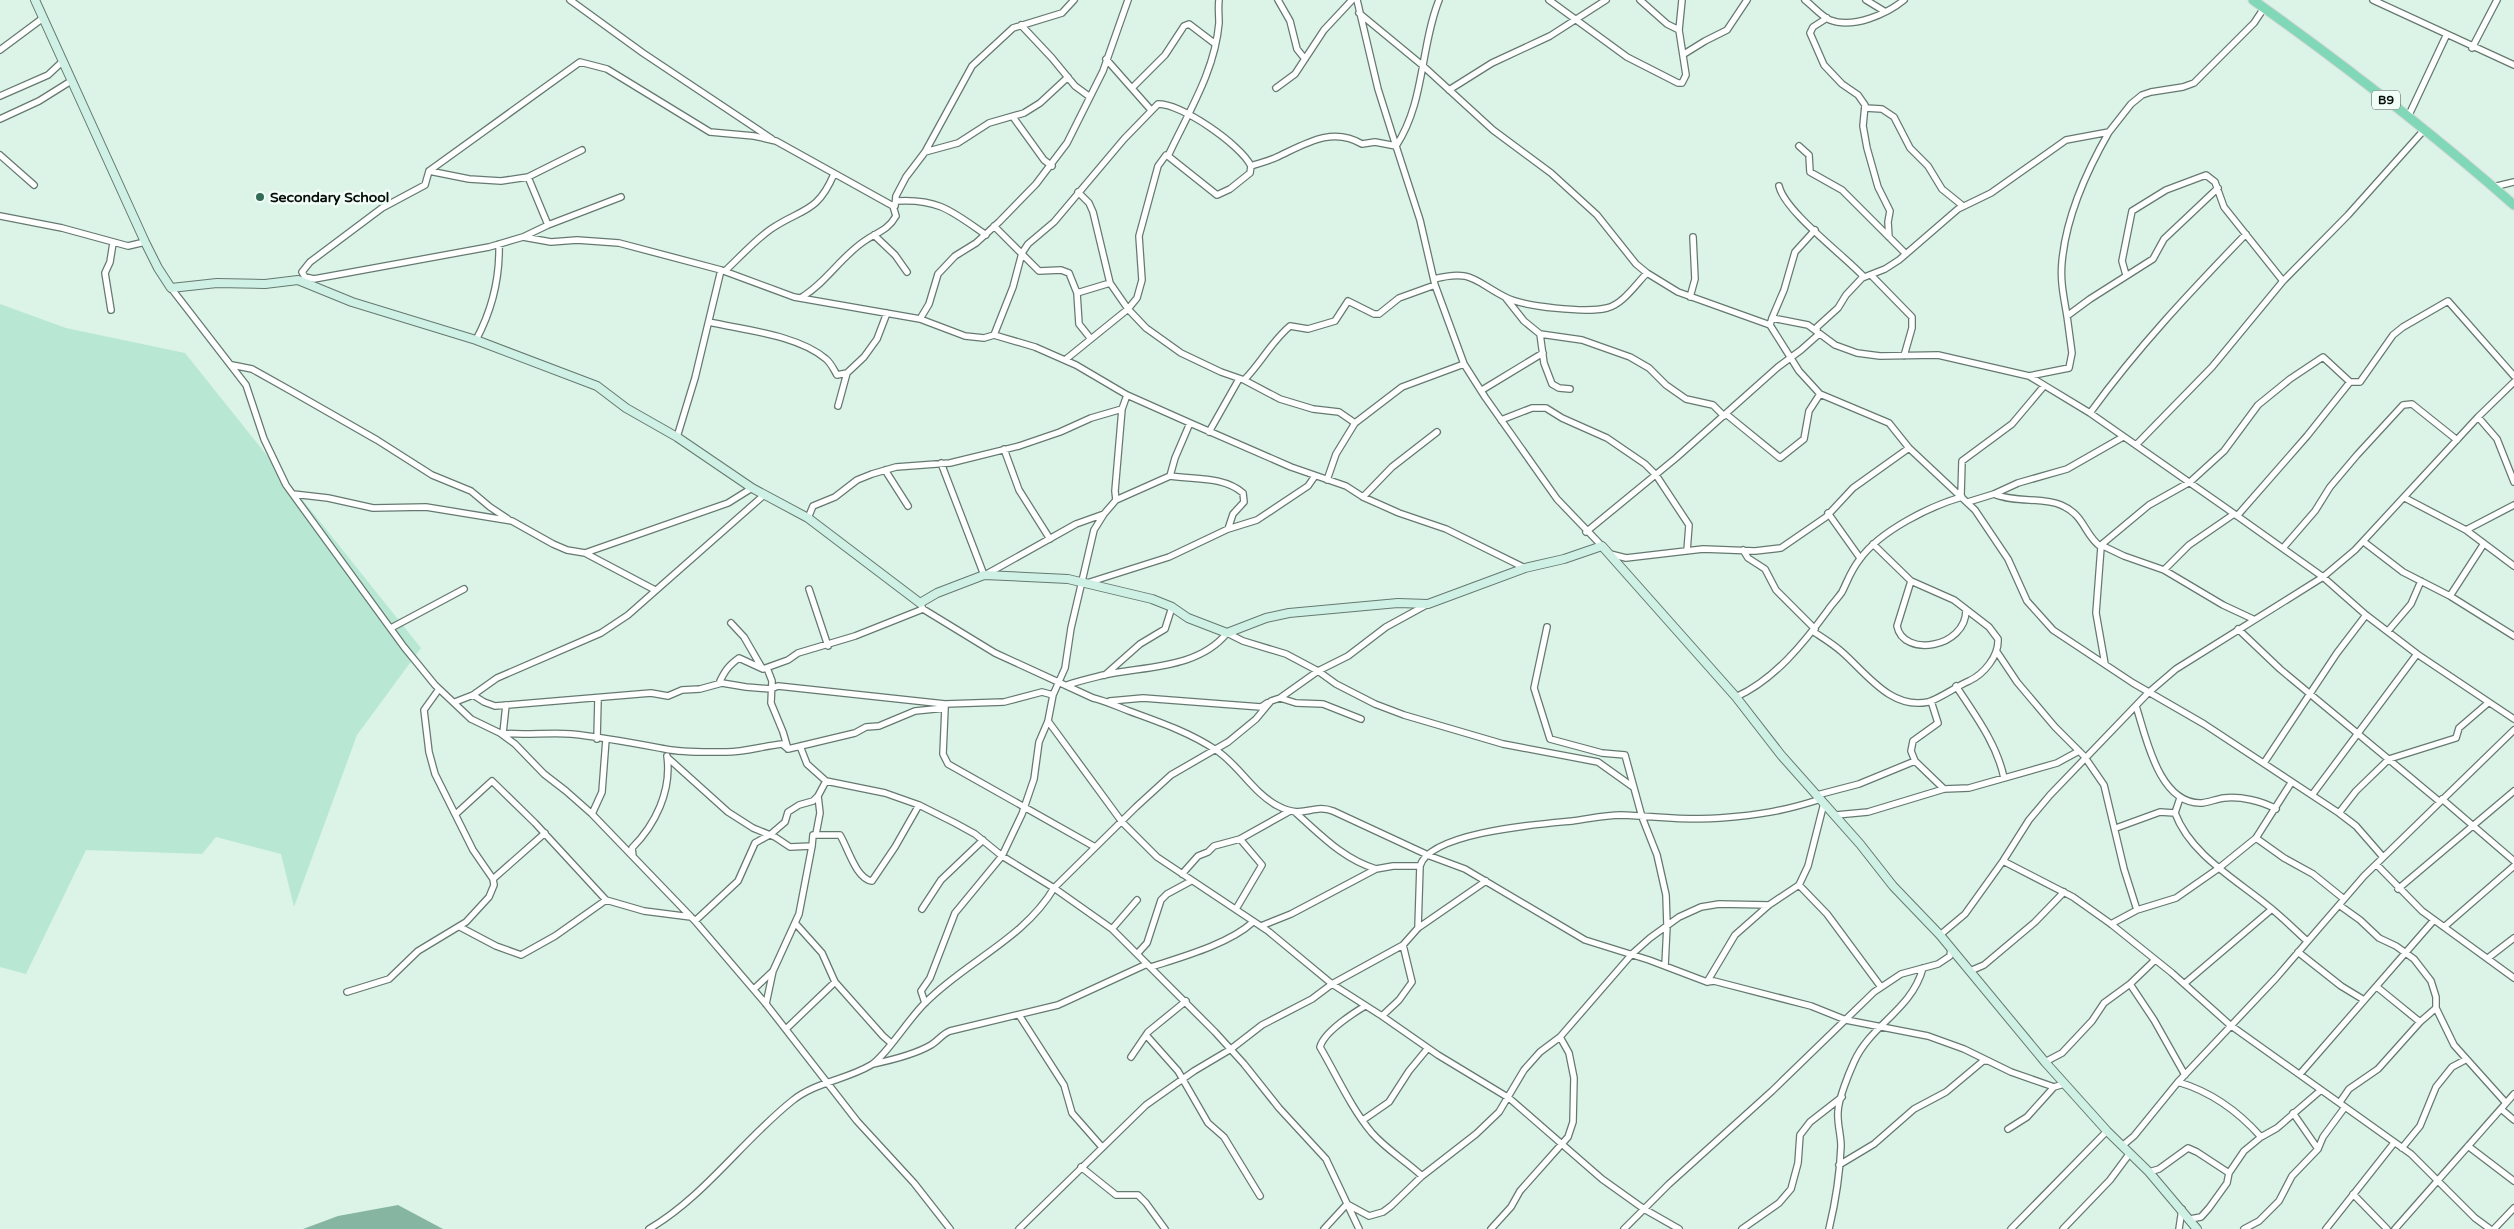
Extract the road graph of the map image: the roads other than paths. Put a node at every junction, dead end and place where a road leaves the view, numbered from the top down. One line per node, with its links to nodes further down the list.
1 (35, 0): 24 (main road)
2 (570, 0): 54 (street)
3 (1074, 0): 27 (street)
4 (1128, 0): 34 (street)
5 (1219, 0): 30 (street)
6 (1278, 0): 35 (street)
7 (1352, 0): 35 (street)
8 (1357, 0): 23 (street)
9 (1439, 0): 37 (street)
10 (1549, 0): 26 (street)
11 (1606, 0): 26 (street)
12 (1640, 0): 28 (street)
13 (1682, 0): 28 (street)
14 (1747, 0): 33 (street)
15 (1805, 0): 25 (street)
16 (1866, 0): 22 (street)
17 (1904, 0): 22 (street)
18 (2253, 0): 21 (highway, B9)
19 (2373, 0): 29 (street)
20 (2497, 0): 31 (street)
21 (2264, 8): 50 (highway, B9); 53 (street)
22 (1884, 11): 25 (street)
23 (1360, 13): 37 (street); 55 (street)
24 (43, 18): 32 (street); 36 (main road)
25 (1827, 18): 46 (street)
26 (1574, 20): 33 (street); 43 (street)
27 (1021, 25): 39 (street); 58 (street)
28 (1679, 30): 33 (street)
29 (2446, 36): 31 (street); 50 (street)
30 (1214, 43): 41 (street); 48 (street)
31 (2472, 48): 38 (street)
32 (0, 50)
33 (1684, 54)
34 (1106, 59): 41 (street); 45 (street)
35 (1305, 59): 42 (street)
36 (62, 61): 40 (main road); 44 (street)
37 (1422, 65): 43 (street); 55 (street)
38 (2514, 65)
39 (1068, 77): 45 (street); 49 (street)
40 (71, 81): 51 (street); 86 (main road)
41 (1133, 87): 47 (street)
42 (1276, 88)
43 (1449, 90): 93 (street)
44 (0, 96)
45 (1090, 98): 61 (street)
46 (1865, 108): 75 (street); 85 (street)
47 (1151, 110): 48 (street); 71 (street)
48 (1186, 114): 60 (street); 62 (street)
49 (1013, 117): 58 (street); 61 (street)
50 (2408, 117): 52 (highway, B9)
51 (0, 119)
52 (2424, 130): 69 (highway, B9); 97 (street)
53 (2109, 132): 75 (street); 108 (street)
54 (776, 141): 63 (street); 64 (street)
55 (1396, 146): 62 (street); 99 (street)
56 (1800, 146): 85 (street)
57 (582, 150): 65 (street)
58 (925, 152): 73 (street)
59 (0, 155): 67 (street)
60 (1168, 156): 62 (street); 105 (street)
61 (1052, 166): 78 (street)
62 (1251, 166)
63 (429, 172): 65 (street); 96 (street)
64 (834, 174): 73 (street); 91 (street)
65 (528, 177): 77 (street)
66 (2514, 182): 69 (street)
67 (34, 185)
68 (1779, 186): 79 (street)
69 (2493, 187): 74 (highway, B9)
70 (2218, 188): 81 (street); 94 (street); 94 (street)
71 (1078, 192): 89 (street); 98 (street)
72 (621, 197): 77 (street)
73 (894, 204): 80 (street); 82 (street)
74 (2514, 205)
75 (1963, 206): 90 (street)
76 (0, 216): 87 (street)
77 (548, 225): 83 (street)
78 (994, 226): 80 (street); 89 (street)
79 (1815, 230): 95 (street); 109 (street)
80 (986, 234): 110 (street)
81 (2246, 234): 97 (street); 137 (street)
82 (874, 235): 92 (street); 104 (street)
83 (523, 237): 88 (street); 91 (street)
84 (1693, 237): 103 (street)
85 (1889, 237): 90 (street)
86 (145, 242): 87 (street); 100 (main road)
87 (113, 243): 106 (street)
88 (500, 244): 96 (street); 117 (street)
89 (1022, 253): 101 (street); 115 (street)
90 (1906, 254): 95 (street)
91 (723, 271): 104 (street); 111 (street)
92 (907, 272)
93 (1647, 273): 102 (street); 103 (street)
94 (2126, 275): 108 (street)
95 (1867, 276): 113 (street); 119 (street)
96 (301, 278): 100 (main road); 117 (main road)
97 (2283, 281): 148 (street)
98 (1110, 282): 101 (street); 105 (street)
99 (1434, 282): 102 (street); 122 (street); 127 (street)
100 (171, 288): 123 (street)
101 (1077, 292): 116 (street)
102 (1504, 297): 114 (street)
103 (1690, 297): 112 (street)
104 (802, 298): 107 (street)
105 (1128, 309): 116 (street); 127 (street)
106 (111, 310)
107 (887, 313): 110 (street); 124 (street)
108 (2067, 316): 125 (street)
109 (1772, 318): 112 (street); 113 (street)
110 (920, 319): 115 (street)
111 (709, 322): 124 (street); 145 (street)
112 (1770, 325): 120 (street)
113 (1818, 333): 119 (street); 120 (street)
114 (1540, 334): 118 (street); 138 (street)
115 (994, 335): 121 (street)
116 (1091, 339): 121 (street)
117 (476, 340): 145 (main road)
118 (1543, 353): 131 (street); 132 (street)
119 (1904, 356): 125 (street)
120 (1790, 358): 133 (street); 138 (street)
121 (1066, 360): 134 (street)
122 (1464, 364): 132 (street); 142 (street)
123 (232, 365): 160 (street); 174 (street)
124 (847, 374): 135 (street)
125 (2029, 376): 130 (street)
126 (2514, 376): 128 (street)
127 (1242, 379): 142 (street); 143 (street)
128 (2350, 382): 157 (street); 172 (street)
129 (2514, 382): 139 (street)
130 (2044, 386): 137 (street); 163 (street)
131 (1570, 389)
132 (1482, 390): 140 (street)
133 (1820, 394): 138 (street); 149 (street)
134 (1127, 395): 136 (street); 141 (street)
135 (838, 406)
136 (1122, 409): 150 (street); 166 (street)
137 (2090, 413): 146 (street)
138 (1725, 415): 153 (street)
139 (2478, 417): 147 (street); 158 (street)
140 (1501, 420): 153 (street); 177 (street)
141 (1190, 423): 143 (street); 154 (street)
142 (1355, 423): 156 (street)
143 (1210, 432): 155 (street)
144 (1438, 432): 164 (street)
145 (677, 437): 159 (main road)
146 (2123, 438): 148 (street); 161 (street)
147 (2456, 440): 165 (street); 184 (street)
148 (2136, 445): 157 (street)
149 (1909, 448): 163 (street); 170 (street)
150 (1004, 449): 151 (street); 178 (street)
151 (941, 463): 152 (street); 193 (street)
152 (885, 470): 169 (street); 173 (street)
153 (1656, 475): 177 (street); 186 (street)
154 (1170, 476): 166 (street); 175 (street)
155 (1316, 476): 156 (street); 175 (street)
156 (1326, 480): 164 (street)
157 (2190, 482): 172 (street); 183 (street)
158 (2514, 482)
159 (752, 488): 162 (main road); 187 (street)
160 (293, 494): 174 (street); 210 (street)
161 (1994, 494): 167 (street); 183 (street)
162 (764, 495): 173 (main road); 200 (street)
163 (1962, 496): 167 (street); 180 (street)
164 (1363, 497): 191 (street)
165 (2406, 498): 176 (street); 179 (street)
166 (1116, 500): 171 (street)
167 (1968, 502): 219 (street)
168 (2514, 505): 176 (street)
169 (908, 506)
170 (1828, 513): 185 (street); 189 (street)
171 (1104, 514): 178 (street); 197 (street)
172 (2236, 515): 184 (street); 192 (street)
173 (808, 518): 203 (main road)
174 (512, 521): 187 (street)
175 (1228, 529): 197 (street)
176 (2466, 530): 181 (street)
177 (1586, 532): 182 (street)
178 (1050, 539): 193 (street)
179 (2364, 542): 194 (street); 196 (street)
180 (1873, 544): 189 (street); 195 (street)
181 (2484, 545): 190 (street); 201 (street)
182 (1602, 546): 188 (main road); 191 (main road)
183 (2101, 546): 192 (street); 219 (street)
184 (2283, 548): 194 (street)
185 (1742, 550): 186 (street); 212 (street)
186 (1687, 551): 188 (street)
187 (585, 553): 200 (street)
188 (1610, 554): 234 (main road)
189 (1860, 558): 212 (street)
190 (2514, 566)
191 (1525, 568): 202 (main road)
192 (2164, 570): 207 (street)
193 (984, 575): 197 (main road); 203 (main road)
194 (2323, 577): 206 (street); 207 (street)
195 (1911, 581): 205 (street); 205 (street)
196 (2421, 581): 201 (street); 213 (street)
197 (1081, 584): 204 (main road); 223 (street)
198 (464, 589): 210 (street)
199 (809, 589): 216 (street)
200 (655, 590): 231 (street)
201 (2450, 596): 215 (street)
202 (1428, 604): 214 (main road); 221 (street)
203 (921, 606): 216 (street); 223 (street)
204 (1172, 607): 214 (main road); 222 (street)
205 (1966, 610): 217 (street)
206 (2366, 615): 213 (street); 230 (street)
207 (2253, 619): 211 (street)
208 (731, 623): 220 (street)
209 (1547, 627): 265 (street)
210 (391, 628): 227 (street)
211 (2238, 629): 229 (street); 230 (street)
212 (1814, 630): 234 (street); 237 (street)
213 (2388, 631): 218 (street)
214 (1227, 633): 221 (street); 222 (street)
215 (2514, 636)
216 (828, 646): 220 (street)
217 (1997, 652): 226 (street); 256 (street)
218 (2417, 654): 240 (street); 249 (street)
219 (2105, 664): 229 (street)
220 (765, 669): 224 (street); 228 (street)
221 (1318, 671): 233 (street); 265 (street)
222 (1105, 675): 225 (street)
223 (1059, 682): 225 (street); 232 (street)
224 (722, 683): 228 (street); 235 (street)
225 (1066, 685): 239 (street)
226 (1956, 686): 237 (street); 262 (street)
227 (440, 689): 238 (street); 277 (street)
228 (771, 689): 242 (street); 253 (street)
229 (2148, 693): 243 (street); 261 (street)
230 (2310, 694): 249 (street); 261 (street)
231 (474, 695): 238 (street); 241 (street)
232 (1053, 695): 242 (street); 246 (street)
233 (1280, 698): 236 (street); 244 (street)
234 (1736, 698): 271 (main road)
235 (598, 699): 241 (street); 250 (street)
236 (1271, 701): 239 (street); 255 (street)
237 (1931, 701): 260 (street)
238 (455, 702): 248 (street)
239 (1109, 702): 255 (street)
240 (2488, 703): 245 (street); 259 (street)
241 (506, 705): 248 (street)
242 (945, 706): 252 (street); 274 (street)
243 (2136, 706): 257 (street); 270 (street)
244 (1361, 719)
245 (2514, 720)
246 (1048, 721): 274 (street); 283 (street)
247 (2514, 730): 272 (street)
248 (502, 733): 250 (street); 280 (street)
249 (2357, 733): 259 (street); 268 (street)
250 (597, 739): 251 (street)
251 (606, 739): 254 (street); 280 (street)
252 (800, 746): 253 (street); 263 (street)
253 (788, 748): 254 (street)
254 (665, 749): 258 (street)
255 (1216, 750): 276 (street); 283 (street)
256 (2079, 751): 257 (street); 262 (street)
257 (2084, 756): 285 (street); 298 (street)
258 (668, 758): 288 (street); 295 (street)
259 (2389, 759): 272 (street); 279 (street)
260 (1915, 761): 266 (street); 271 (street)
261 (2264, 763): 264 (street)
262 (2004, 778): 266 (street)
263 (826, 781): 269 (street); 273 (street)
264 (2291, 783): 268 (street); 275 (street)
265 (1633, 787): 282 (street)
266 (1944, 789): 281 (street)
267 (2514, 791): 284 (street)
268 (2312, 795): 279 (street)
269 (818, 796): 287 (street); 288 (street)
270 (2180, 798): 275 (street); 278 (street)
271 (1821, 799): 281 (main road); 282 (street); 309 (street)
272 (2441, 801): 284 (street); 297 (street)
273 (918, 805): 287 (street); 291 (street)
274 (1025, 806): 293 (street); 296 (street)
275 (2276, 809): 289 (street)
276 (1293, 812): 290 (street); 294 (street); 304 (street)
277 (457, 813): 286 (street); 306 (street)
278 (2175, 813): 285 (street); 303 (street)
279 (2339, 813): 297 (street)
280 (592, 814): 295 (street)
281 (1836, 815): 333 (main road)
282 (1642, 817): 294 (street); 327 (street)
283 (1122, 822): 293 (street); 305 (street)
284 (2474, 826): 299 (street); 311 (street)
285 (2116, 828): 321 (street)
286 (545, 833): 306 (street); 314 (street)
287 (813, 835): 292 (street)
288 (767, 836): 292 (street); 322 (street)
289 (2256, 838): 303 (street); 313 (street)
290 (1240, 839): 305 (street); 319 (street)
291 (983, 840): 296 (street); 318 (street)
292 (812, 846): 325 (street)
293 (1096, 847): 310 (street)
294 (1427, 854): 301 (street); 308 (street)
295 (633, 856): 322 (street)
296 (1002, 856): 310 (street); 361 (street)
297 (2383, 857): 300 (street)
298 (2003, 861): 312 (street); 333 (street)
299 (2514, 861)
300 (2377, 865): 311 (street); 313 (street)
301 (1420, 866): 304 (street); 331 (street)
302 (2514, 866): 330 (street)
303 (2219, 868): 320 (street); 321 (street)
304 (1376, 869): 328 (street)
305 (1182, 874): 307 (street)
306 (493, 879): 329 (street)
307 (1191, 881): 319 (street); 340 (street)
308 (1486, 881): 331 (street); 341 (street)
309 (1799, 885): 316 (street); 355 (street)
310 (1054, 888): 332 (street); 361 (street)
311 (2398, 889): 323 (street)
312 (2064, 892): 326 (street); 348 (street)
313 (2344, 899): 317 (street)
314 (606, 900): 322 (street); 329 (street)
315 (1137, 900): 332 (street)
316 (1769, 905): 327 (street); 351 (street)
317 (2339, 905): 335 (street); 339 (street)
318 (922, 909)
319 (1236, 909): 324 (street)
320 (2272, 909): 335 (street); 354 (street)
321 (2137, 910): 326 (street)
322 (693, 919): 357 (street)
323 (2434, 920): 330 (street); 339 (street)
324 (1253, 922): 328 (street); 344 (street)
325 (796, 924): 347 (street); 350 (street)
326 (2111, 924): 343 (street)
327 (1667, 925): 341 (street); 345 (street)
328 (1261, 926): 352 (street)
329 (460, 927): 358 (street)
330 (2444, 927): 342 (street)
331 (1418, 928): 336 (street)
332 (1112, 929): 340 (street)
333 (1940, 935): 337 (main road)
334 (2514, 938): 342 (street)
335 (2307, 941): 338 (street)
336 (1403, 945): 352 (street); 366 (street)
337 (1951, 948): 346 (street); 348 (main road)
338 (2298, 952): 359 (street); 369 (street)
339 (2406, 953): 356 (street); 364 (street)
340 (1137, 954): 344 (street)
341 (1632, 954): 345 (street); 373 (street)
342 (2488, 958): 349 (street)
343 (2156, 960): 353 (street); 354 (street)
344 (1149, 965): 360 (street); 365 (street)
345 (1665, 966): 351 (street)
346 (1923, 968): 355 (street); 370 (street)
347 (773, 971): 357 (street); 362 (street)
348 (1970, 972): 380 (main road)
349 (2514, 978)
350 (835, 982): 371 (street); 374 (street)
351 (1707, 982): 367 (street)
352 (1332, 984): 363 (street); 376 (street)
353 (2130, 984): 380 (street); 383 (street)
354 (2184, 984): 369 (street)
355 (1881, 986): 367 (street)
356 (2377, 987): 359 (street); 368 (street)
357 (754, 989): 362 (street)
358 (346, 992)
359 (2364, 1000): 382 (street)
360 (1186, 1001): 372 (street); 376 (street)
361 (925, 1003): 374 (street)
362 (766, 1004): 371 (street)
363 (1365, 1006): 366 (street); 398 (street)
364 (2436, 1008): 368 (street); 378 (street)
365 (1019, 1015): 381 (street); 405 (street)
366 (1382, 1016): 375 (street)
367 (1846, 1020): 370 (street); 422 (street)
368 (2420, 1022): 393 (street)
369 (2230, 1025): 382 (street); 383 (street)
370 (1880, 1028): 379 (street); 391 (street)
371 (786, 1029): 385 (street)
372 (1146, 1035): 377 (street); 384 (street)
373 (1560, 1037): 392 (street); 404 (street)
374 (891, 1043): 381 (street)
375 (1428, 1048): 392 (street); 398 (street)
376 (1231, 1049): 384 (street); 420 (street)
377 (1131, 1057)
378 (2465, 1060): 394 (street); 408 (street)
379 (1988, 1061): 388 (street); 411 (street)
380 (2044, 1062): 387 (main road)
381 (872, 1065): 385 (street)
382 (2300, 1074): 389 (street)
383 (2185, 1075): 386 (street)
384 (1183, 1078): 405 (street); 419 (street)
385 (827, 1082): 425 (street); 426 (street)
386 (2178, 1082): 402 (street); 406 (street)
387 (2064, 1084): 388 (street); 401 (main road)
388 (2054, 1087): 400 (street)
389 (2321, 1090): 393 (street); 397 (street)
390 (2514, 1094): 394 (street)
391 (1842, 1097): 411 (street); 434 (street)
392 (1509, 1098): 404 (street); 415 (street)
393 (2340, 1102): 395 (street)
394 (2506, 1103): 396 (street)
395 (2345, 1107): 403 (street); 409 (street)
396 (2501, 1109): 399 (street); 407 (street)
397 (2293, 1113): 402 (street); 409 (street)
398 (1363, 1120): 415 (street)
399 (2514, 1120)
400 (2008, 1129)
401 (2107, 1131): 406 (main road); 436 (street)
402 (2261, 1137): 414 (street)
403 (2394, 1143): 408 (street); 418 (street)
404 (1562, 1145): 422 (street); 431 (street)
405 (1101, 1146): 412 (street)
406 (2122, 1146): 410 (main road)
407 (2468, 1146): 416 (street); 417 (street)
408 (2402, 1148): 416 (street)
409 (2318, 1149): 440 (street)
410 (2130, 1153): 413 (main road); 437 (street)
411 (1838, 1165): 435 (street)
412 (1081, 1167): 427 (street); 428 (street)
413 (2149, 1172): 414 (street); 423 (main road)
414 (2229, 1173): 424 (street)
415 (1422, 1176): 420 (street)
416 (2439, 1181): 443 (street); 444 (street)
417 (2514, 1181)
418 (2353, 1194): 441 (street); 442 (street)
419 (1260, 1196)
420 (1347, 1204): 429 (street); 430 (street)
421 (2514, 1208): 445 (street)
422 (1644, 1209): 432 (street); 433 (street)
423 (2182, 1209): 424 (main road); 438 (street)
424 (2190, 1219): 439 (main road)
425 (648, 1229)
426 (950, 1229)
427 (1019, 1229)
428 (1165, 1229)
429 (1324, 1229)
430 (1359, 1229)
431 (1491, 1229)
432 (1624, 1229)
433 (1679, 1229)
434 (1742, 1229)
435 (1829, 1229)
436 (2010, 1229)
437 (2062, 1229)
438 (2179, 1229)
439 (2197, 1229)
440 (2244, 1229)
441 (2326, 1229)
442 (2388, 1229)
443 (2395, 1229)
444 (2490, 1229)
445 (2494, 1229)

